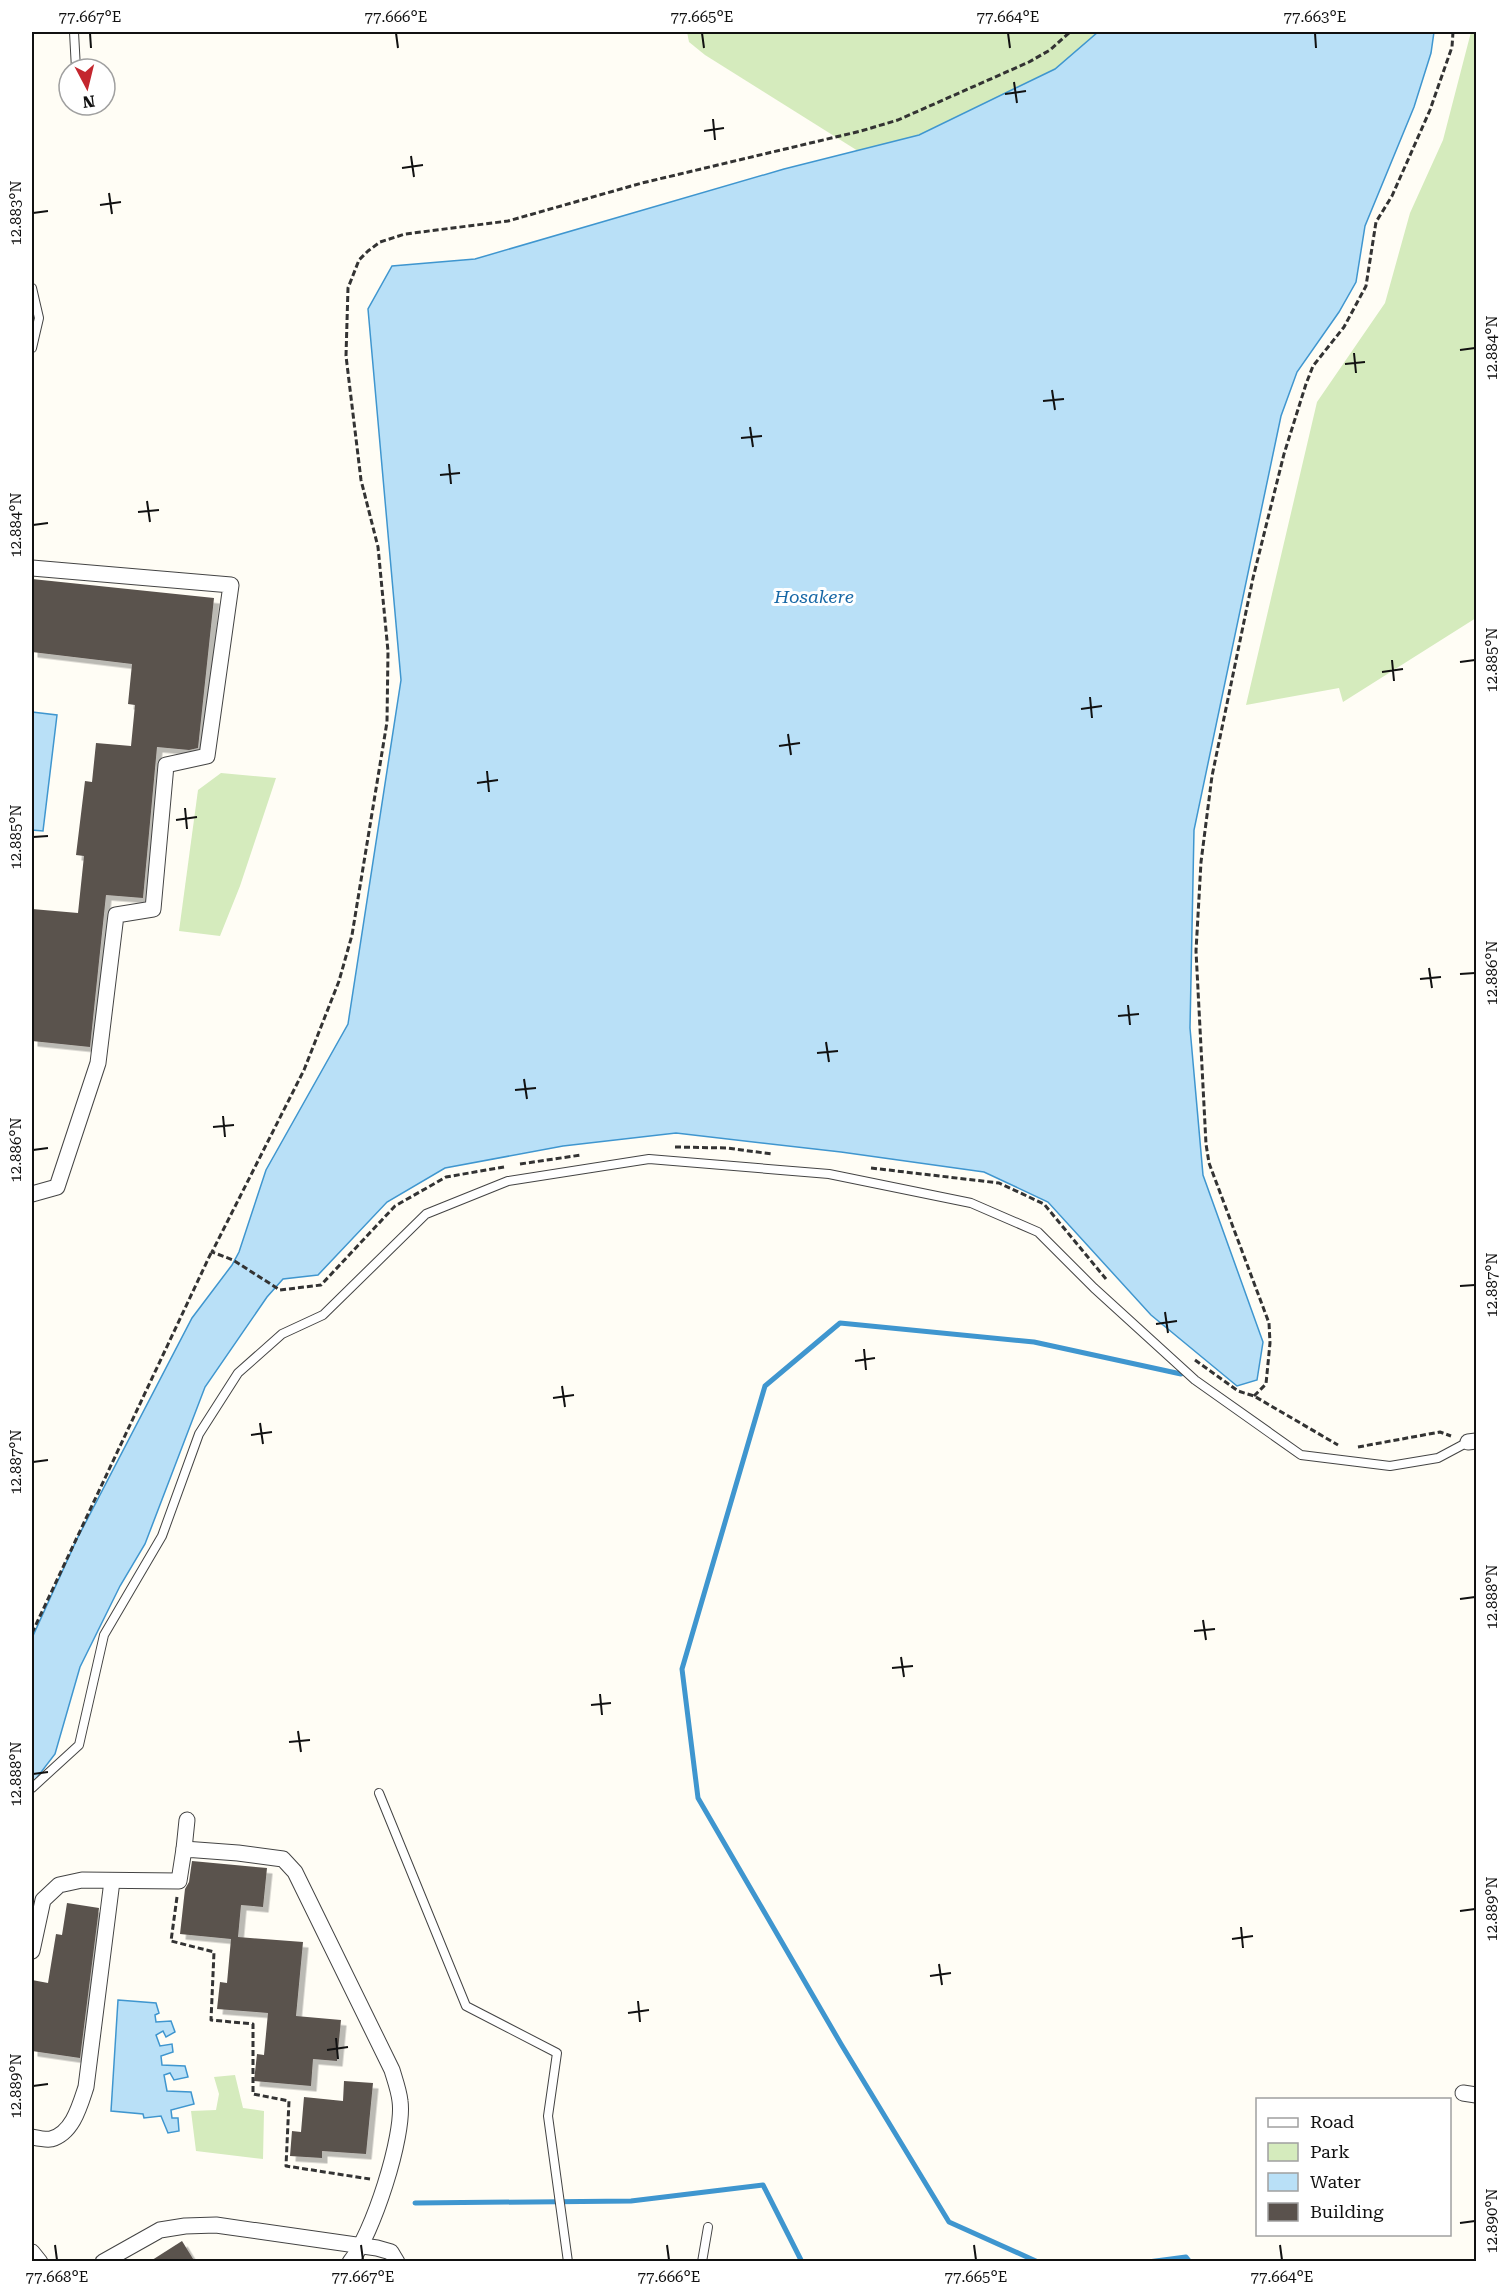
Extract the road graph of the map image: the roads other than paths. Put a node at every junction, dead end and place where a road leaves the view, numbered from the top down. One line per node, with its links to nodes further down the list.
1 (74, 32): 2 (lane)
2 (75, 57)
3 (32, 288): 4 (lane)
4 (32, 348)
5 (32, 568): 6 (street)
6 (32, 1194)
7 (1472, 1442): 8 (lane)
8 (32, 1788)
9 (379, 1793): 22 (lane)
10 (187, 1820): 11 (street)
11 (184, 1849): 12 (street); 16 (street)
12 (112, 1881): 13 (street); 14 (street)
13 (32, 1951)
14 (32, 2137)
15 (708, 2227): 23 (lane)
16 (360, 2246): 19 (street); 20 (street); 21 (street)
17 (32, 2252): 18 (street)
18 (40, 2262)
19 (103, 2262)
20 (350, 2262)
21 (397, 2262)
22 (568, 2262)
23 (702, 2262)

